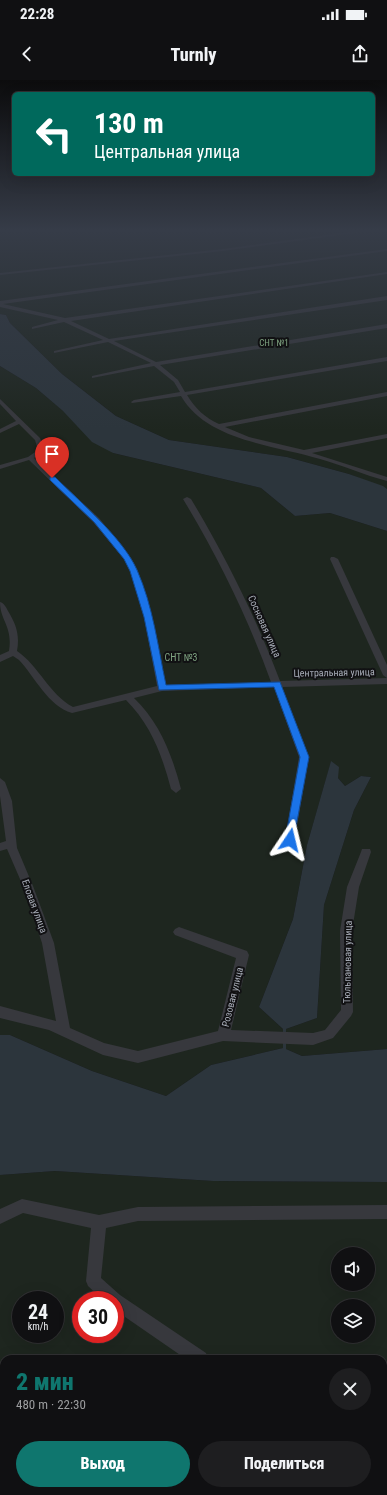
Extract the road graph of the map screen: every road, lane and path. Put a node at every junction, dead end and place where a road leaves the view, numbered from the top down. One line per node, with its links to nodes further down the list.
1 (50, 297): 4 (street)
2 (222, 297): 5 (street)
3 (387, 298): 8 (street)
4 (0, 304): 5 (street)
5 (65, 320): 7 (street); 8 (street)
6 (387, 326): 11 (street)
7 (34, 328)
8 (110, 340): 9 (street); 11 (street)
9 (56, 352)
10 (387, 359): 13 (street)
11 (156, 364): 12 (street); 13 (street)
12 (94, 377)
13 (183, 393): 16 (street); 18 (street)
14 (387, 394): 18 (street)
15 (0, 401): 17 (street)
16 (134, 402)
17 (20, 421): 19 (street); 22 (street)
18 (218, 426): 21 (street)
19 (0, 431)
20 (387, 436): 21 (street)
21 (301, 452): 24 (street)
22 (30, 458): 23 (street); 33 (street)
23 (0, 467)
24 (387, 479)
25 (187, 499): 32 (street, Сосновая улица)
26 (334, 558): 30 (street)
27 (0, 604): 28 (street)
28 (13, 652): 29 (street); 34 (street, Центральная улица)
29 (0, 659)
30 (387, 675)
31 (387, 681): 32 (street, Центральная улица)
32 (277, 684): 33 (street, Центральная улица); 37 (street, Сосновая улица)
33 (162, 688): 34 (street, Центральная улица)
34 (128, 697): 36 (street)
35 (0, 782): 38 (street, Еловая улица)
36 (176, 789)
37 (290, 840)
38 (12, 843): 39 (street); 43 (street, Еловая улица)
39 (0, 847)
40 (366, 852): 44 (street, Тюльпановая улица)
41 (180, 932): 44 (street, Розовая улица)
42 (0, 1012): 43 (street, Тюльпановая улица)
43 (64, 1031): 44 (street, Тюльпановая улица)
44 (223, 1035)
45 (387, 1212): 47 (street)
46 (0, 1217): 47 (street)
47 (100, 1222): 48 (street)
48 (105, 1291)
49 (124, 1306): 50 (street)
50 (194, 1355)

